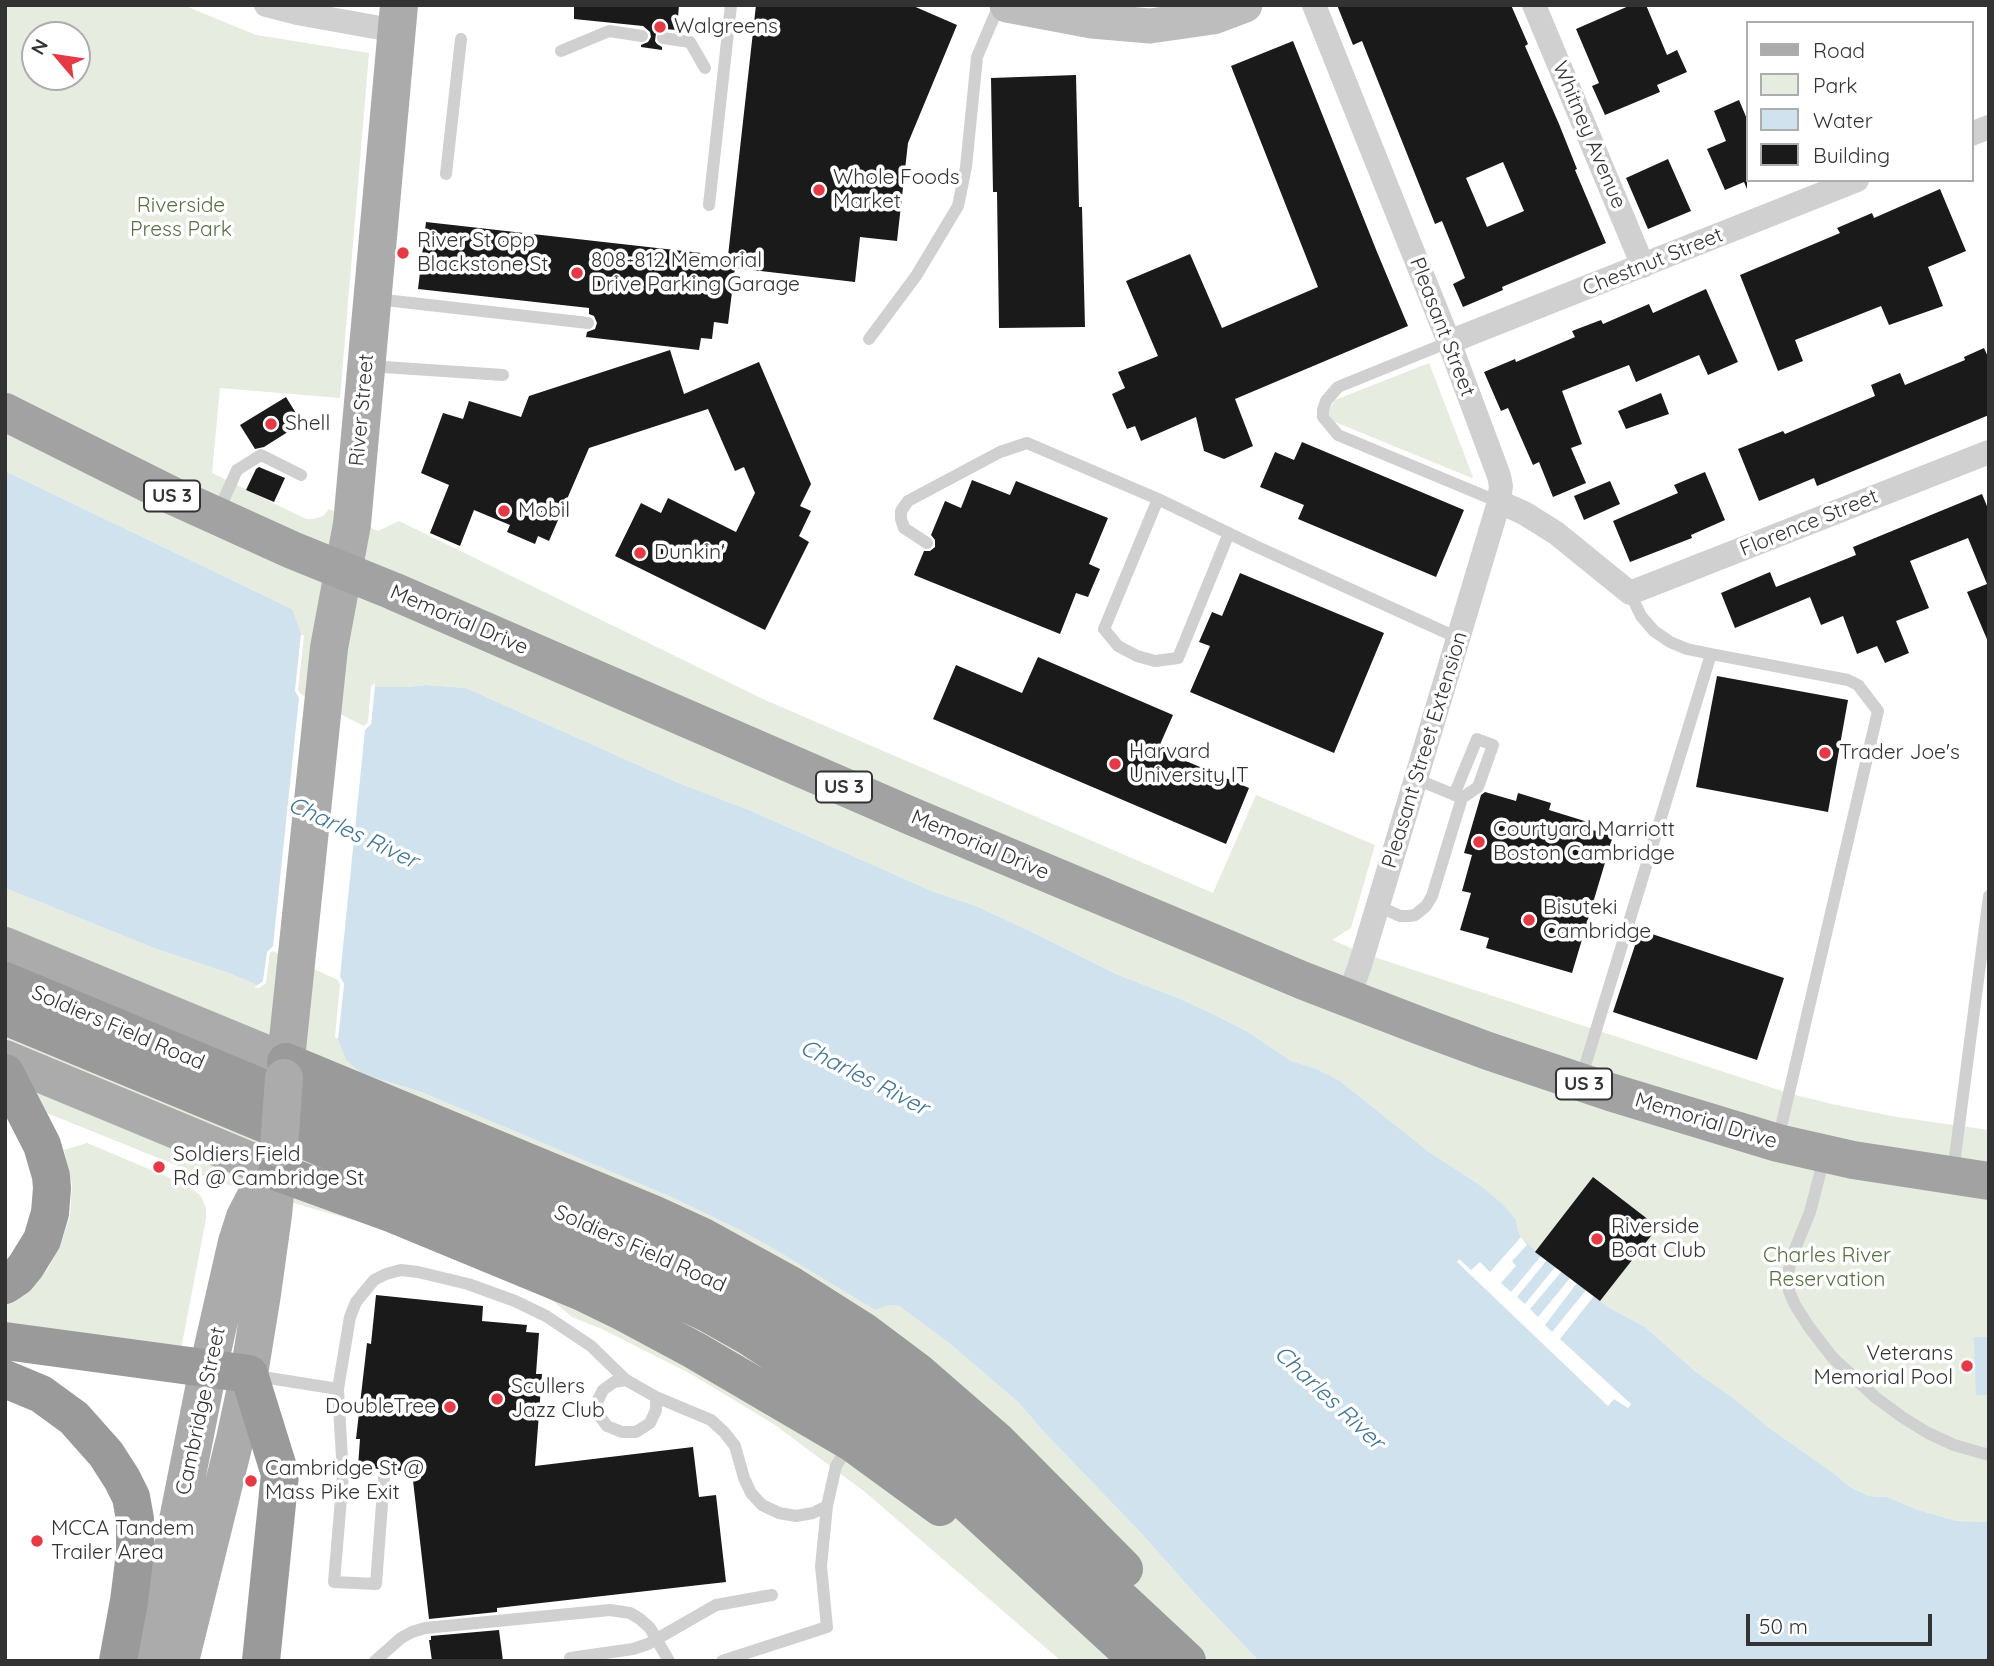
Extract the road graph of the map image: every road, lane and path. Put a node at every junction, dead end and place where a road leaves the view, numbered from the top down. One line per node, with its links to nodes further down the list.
1 (266, 5): 8 (street)
2 (731, 5): 16 (lane)
3 (999, 5): 20 (lane)
4 (1007, 5): 5 (main road)
5 (1245, 5)
6 (1314, 5): 21 (street, Pleasant Street)
7 (1534, 5): 17 (street, Whitney Avenue)
8 (398, 18): 18 (main road, River Street)
9 (642, 36): 12 (lane)
10 (663, 38): 13 (lane)
11 (461, 39): 14 (lane)
12 (561, 51)
13 (705, 68)
14 (446, 174)
15 (1852, 182): 17 (street, Chestnut Street)
16 (709, 205)
17 (1643, 266): 21 (street, Chestnut Street)
18 (372, 298): 19 (lane); 22 (main road, River Street)
19 (588, 323)
20 (869, 339)
21 (1449, 342): 28 (street, Pleasant Street); 28 (lane)
22 (366, 366): 23 (lane); 32 (main road, River Street)
23 (503, 375)
24 (5, 412): 29 (highway, Memorial Drive / US 3)
25 (1988, 453): 33 (street, Florence Street)
26 (301, 475): 29 (lane)
27 (1158, 499): 30 (lane); 30 (lane); 31 (lane)
28 (1499, 502): 33 (street); 34 (street, Pleasant Street Extension)
29 (216, 516): 32 (highway, Memorial Drive / US 3)
30 (1229, 533): 34 (lane)
31 (927, 543)
32 (343, 570): 38 (main road, River Street); 43 (highway, Memorial Drive / US 3)
33 (1630, 593): 35 (lane)
34 (1458, 638): 36 (street, Pleasant Street Extension)
35 (1711, 654): 48 (lane); 49 (lane)
36 (1416, 779): 37 (lane); 40 (street, Pleasant Street Extension)
37 (1458, 796): 37 (lane); 40 (lane)
38 (311, 813): 46 (main road, Cambridge Street)
39 (1989, 896): 52 (lane)
40 (1378, 906): 43 (street, Pleasant Street Extension)
41 (5, 946): 46 (main road)
42 (5, 981): 77 (highway, Soldiers Field Road)
43 (1349, 998): 48 (highway, Memorial Drive / US 3)
44 (5, 1016): 66 (highway, Soldiers Field Road)
45 (5, 1059): 51 (main road)
46 (285, 1070): 51 (main road, Cambridge Street, bridge); 78 (highway)
47 (5, 1073): 53 (highway)
48 (1580, 1083): 49 (highway, Memorial Drive / US 3)
49 (1778, 1143): 50 (highway, Memorial Drive / US 3)
50 (1825, 1154): 52 (highway, Memorial Drive / US 3); 62 (lane)
51 (278, 1160): 55 (main road, Cambridge Street); 56 (main road, Cambridge Street); 61 (highway)
52 (1971, 1178)
53 (5, 1285)
54 (5, 1341): 55 (highway)
55 (208, 1369): 56 (highway); 70 (main road, Cambridge Street)
56 (249, 1374): 59 (lane); 71 (main road, Cambridge Street); 72 (highway)
57 (5, 1379): 69 (highway)
58 (626, 1380): 59 (lane); 60 (lane); 60 (lane)
59 (338, 1389): 63 (lane)
60 (656, 1397): 64 (lane)
61 (851, 1442): 64 (lane); 66 (highway)
62 (1989, 1455)
63 (384, 1477)
64 (827, 1506): 75 (lane)
65 (772, 1595): 67 (lane)
66 (1074, 1600): 76 (highway, Soldiers Field Road)
67 (657, 1639): 68 (lane); 73 (lane); 74 (lane)
68 (570, 1658)
69 (118, 1661)
70 (150, 1661)
71 (180, 1661)
72 (261, 1661)
73 (375, 1661)
74 (669, 1661)
75 (722, 1661)
76 (1139, 1661)
77 (1187, 1661)
78 (1203, 1661)

